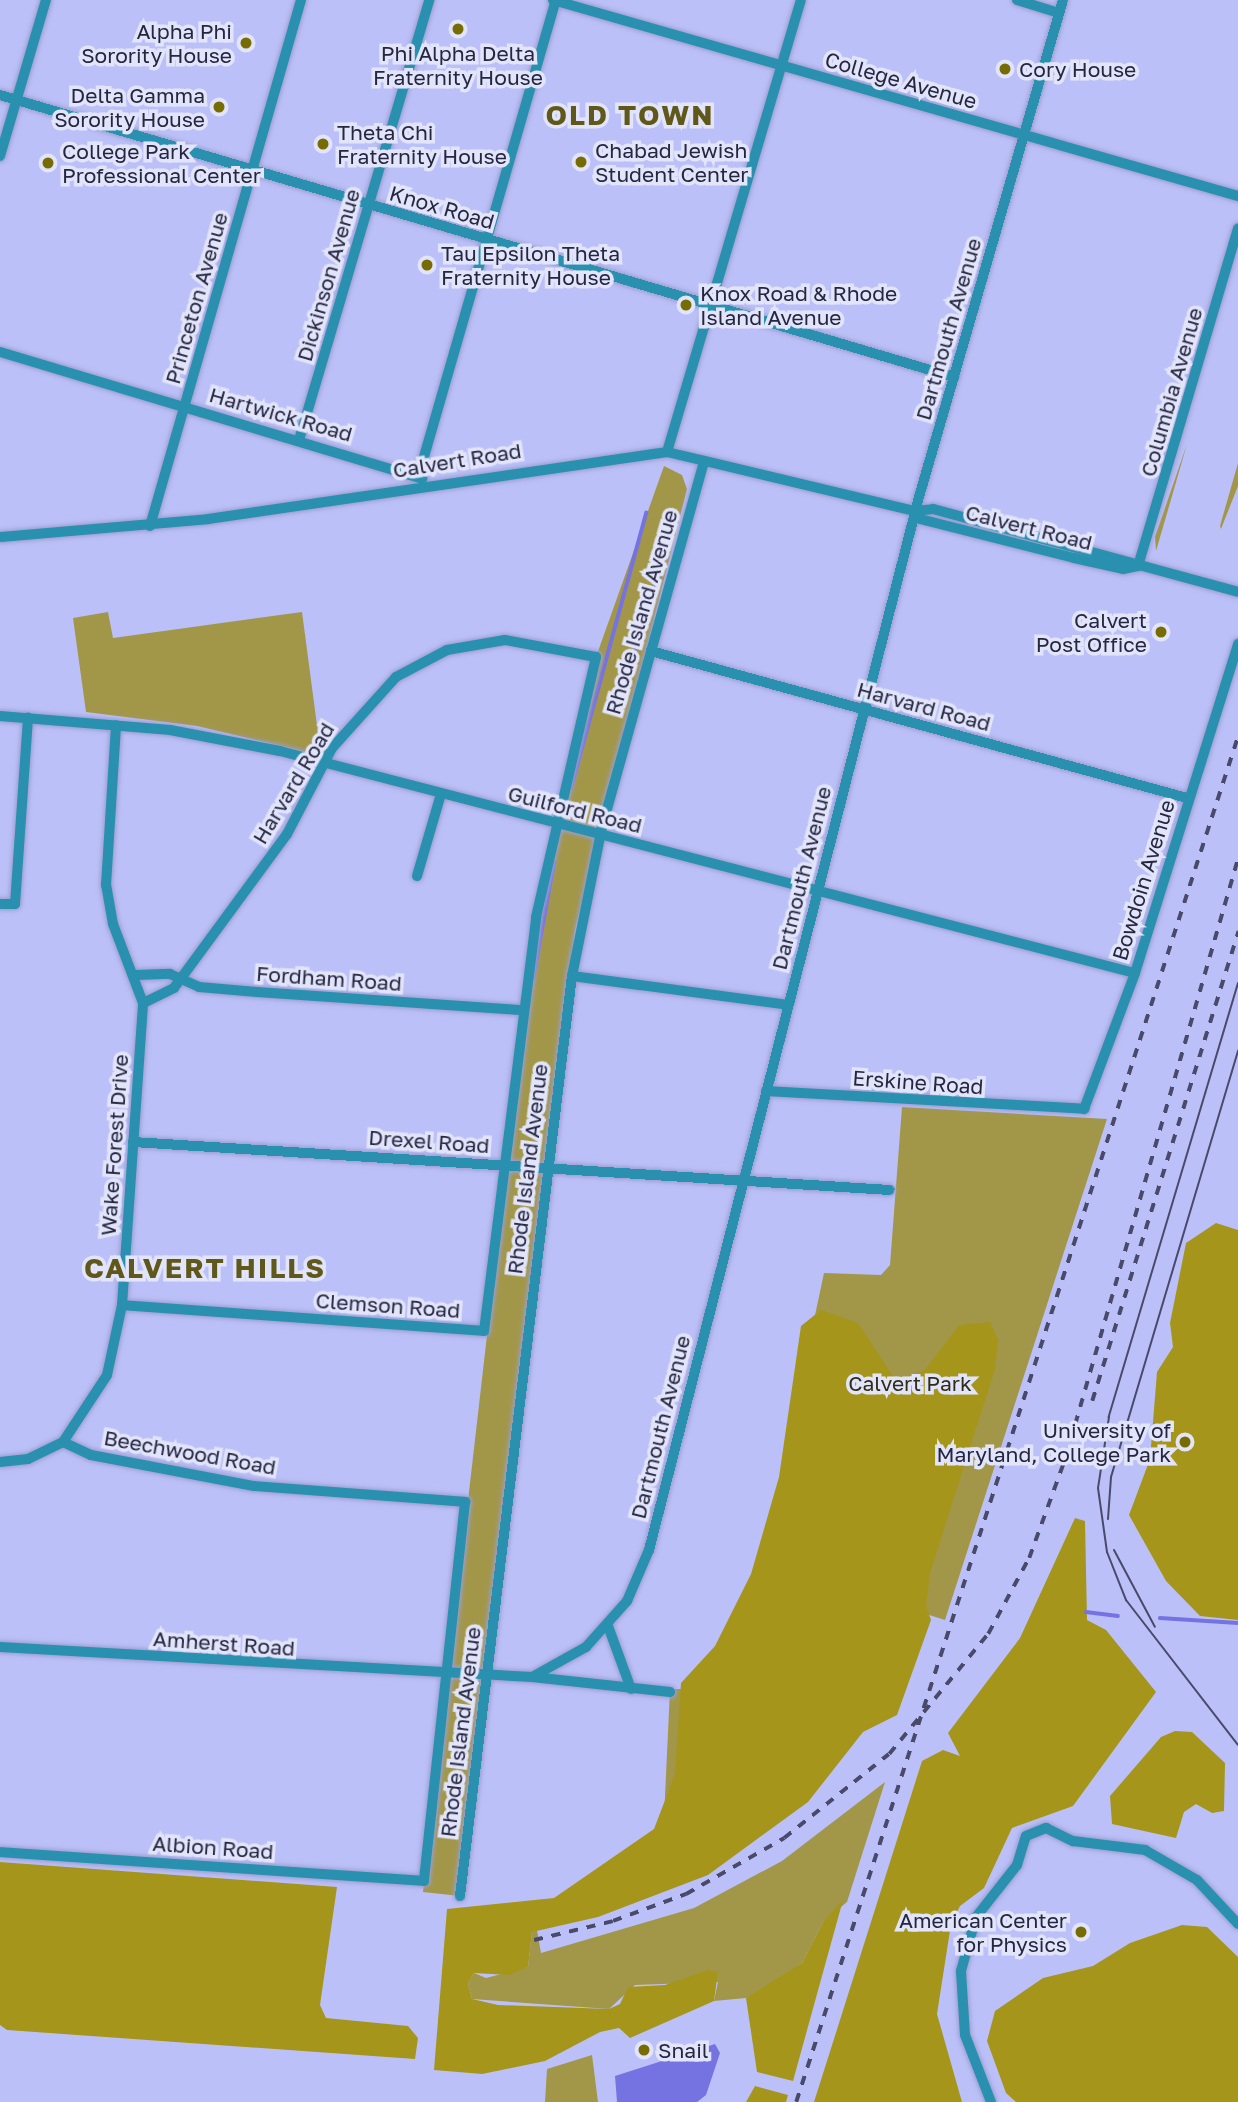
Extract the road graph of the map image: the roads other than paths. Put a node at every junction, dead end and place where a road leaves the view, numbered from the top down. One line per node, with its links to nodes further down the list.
1 (46, 0): 11 (street)
2 (301, 0): 14 (street, Princeton Avenue)
3 (429, 0): 16 (street, Dickinson Avenue)
4 (555, 0): 9 (street, College Avenue); 18 (street)
5 (801, 0): 9 (street)
6 (1017, 0): 8 (street)
7 (1063, 0): 8 (street, Dartmouth Avenue)
8 (1059, 13): 12 (street, Dartmouth Avenue)
9 (781, 64): 12 (street, College Avenue); 19 (street)
10 (0, 95): 11 (street, Knox Road)
11 (18, 101): 13 (street); 14 (street, Knox Road)
12 (1025, 136): 15 (street, College Avenue); 21 (street, Dartmouth Avenue)
13 (0, 156)
14 (252, 171): 16 (street, Knox Road); 22 (street, Princeton Avenue)
15 (1238, 196)
16 (369, 205): 18 (street, Knox Road); 23 (street, Dickinson Avenue)
17 (1238, 228): 30 (street, Columbia Avenue)
18 (487, 241): 19 (street, Knox Road); 26 (street)
19 (711, 303): 21 (street, Knox Road); 24 (street)
20 (0, 352): 22 (street, Hartwick Road)
21 (954, 377): 27 (street, Dartmouth Avenue)
22 (185, 406): 23 (street, Hartwick Road); 28 (street, Princeton Avenue)
23 (299, 440): 26 (street, Hartwick Road)
24 (667, 452): 25 (street, Calvert Road); 26 (street, Calvert Road)
25 (704, 461): 27 (street, Calvert Road); 33 (street, Rhode Island Avenue)
26 (422, 480): 28 (street, Calvert Road)
27 (915, 511): 30 (street, Calvert Road); 35 (street, Dartmouth Avenue)
28 (150, 526): 29 (street, Calvert Road)
29 (0, 537)
30 (1138, 566): 31 (street, Calvert Road)
31 (1238, 592)
32 (1238, 644): 41 (street, Bowdoin Avenue)
33 (651, 651): 35 (street, Harvard Road); 43 (street, Rhode Island Avenue)
34 (596, 657): 39 (street, Harvard Road); 42 (street, Rhode Island Avenue)
35 (864, 710): 41 (street, Harvard Road); 45 (street, Dartmouth Avenue)
36 (0, 716): 37 (street, Guilford Road)
37 (28, 717): 38 (street, Guilford Road); 46 (street)
38 (116, 725): 39 (street, Guilford Road); 48 (street)
39 (327, 763): 40 (street, Guilford Road); 50 (street, Harvard Road)
40 (441, 794): 42 (street, Guilford Road); 44 (street)
41 (1187, 798): 47 (street, Bowdoin Avenue)
42 (554, 824): 43 (street, Guilford Road); 53 (street, Rhode Island Avenue)
43 (600, 835): 45 (street, Guilford Road); 49 (street, Rhode Island Avenue)
44 (417, 876)
45 (820, 892): 47 (street, Guilford Road); 52 (street, Dartmouth Avenue)
46 (0, 904)
47 (1135, 973): 55 (street, Bowdoin Avenue)
48 (136, 975): 50 (street); 51 (street, Wake Forest Drive)
49 (572, 975): 52 (street); 58 (street, Rhode Island Avenue)
50 (180, 978): 51 (street); 53 (street, Fordham Road)
51 (143, 1003): 56 (street, Wake Forest Drive)
52 (788, 1005): 54 (street, Dartmouth Avenue)
53 (523, 1010): 57 (street, Rhode Island Avenue)
54 (766, 1091): 55 (street, Erskine Road); 59 (street, Dartmouth Avenue)
55 (1067, 1111)
56 (133, 1142): 57 (street, Drexel Road); 61 (street, Wake Forest Drive)
57 (502, 1166): 58 (street, Drexel Road); 62 (street, Rhode Island Avenue)
58 (546, 1168): 59 (street, Drexel Road); 70 (street, Rhode Island Avenue)
59 (742, 1181): 60 (street, Drexel Road); 66 (street, Dartmouth Avenue)
60 (889, 1190)
61 (122, 1306): 62 (street, Clemson Road); 63 (street, Wake Forest Drive)
62 (484, 1331)
63 (63, 1442): 64 (street); 65 (street, Beechwood Road)
64 (0, 1462)
65 (465, 1502): 68 (street, Rhode Island Avenue)
66 (608, 1626): 69 (street, Dartmouth Avenue); 71 (street)
67 (0, 1647): 68 (street, Amherst Road)
68 (446, 1677): 70 (street, Amherst Road); 74 (street, Rhode Island Avenue)
69 (532, 1677): 70 (street, Dartmouth Avenue); 71 (street)
70 (485, 1679): 75 (street, Rhode Island Avenue)
71 (631, 1689): 72 (street)
72 (670, 1692)
73 (0, 1852): 74 (street, Albion Road)
74 (424, 1881)
75 (460, 1896)
76 (1238, 1924): 77 (street)
77 (990, 2102)

